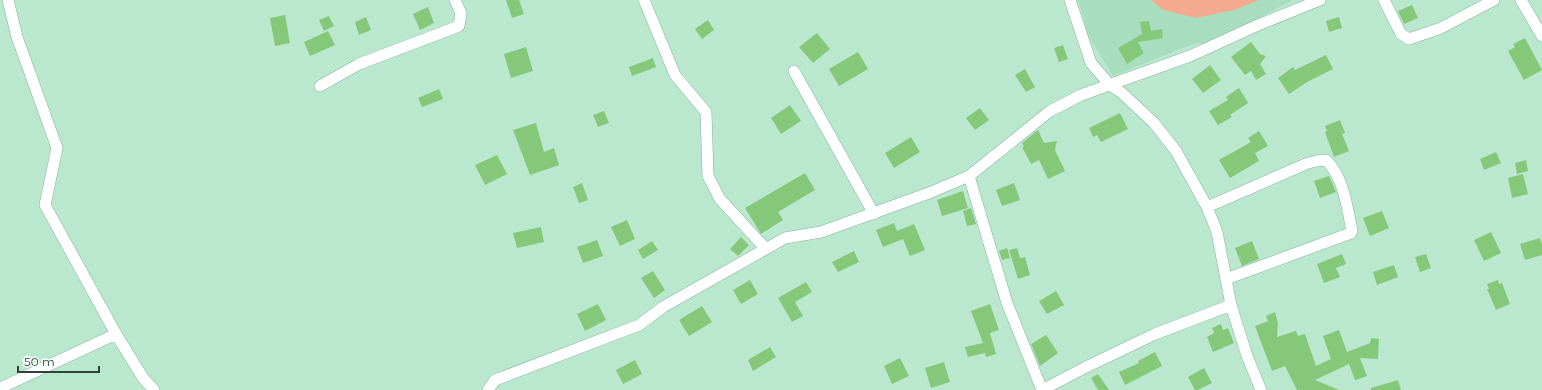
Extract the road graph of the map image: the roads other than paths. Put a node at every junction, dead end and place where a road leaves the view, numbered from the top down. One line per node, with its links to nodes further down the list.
1 (8, 0): 19 (street)
2 (456, 0): 12 (street)
3 (644, 0): 16 (street)
4 (1070, 0): 11 (street)
5 (1320, 0): 11 (street)
6 (1384, 0): 7 (street)
7 (1494, 0)
8 (1521, 0): 9 (street)
9 (1542, 36)
10 (794, 71): 15 (street)
11 (1110, 85): 13 (street); 14 (street)
12 (320, 86)
13 (969, 176): 15 (street); 23 (street)
14 (1207, 207): 17 (street); 17 (street)
15 (874, 214): 16 (street)
16 (765, 248): 22 (street)
17 (1226, 279): 18 (street)
18 (1231, 305): 23 (street); 24 (street)
19 (116, 334): 20 (street); 21 (street)
20 (0, 388)
21 (154, 390)
22 (488, 390)
23 (1042, 390)
24 (1261, 390)

